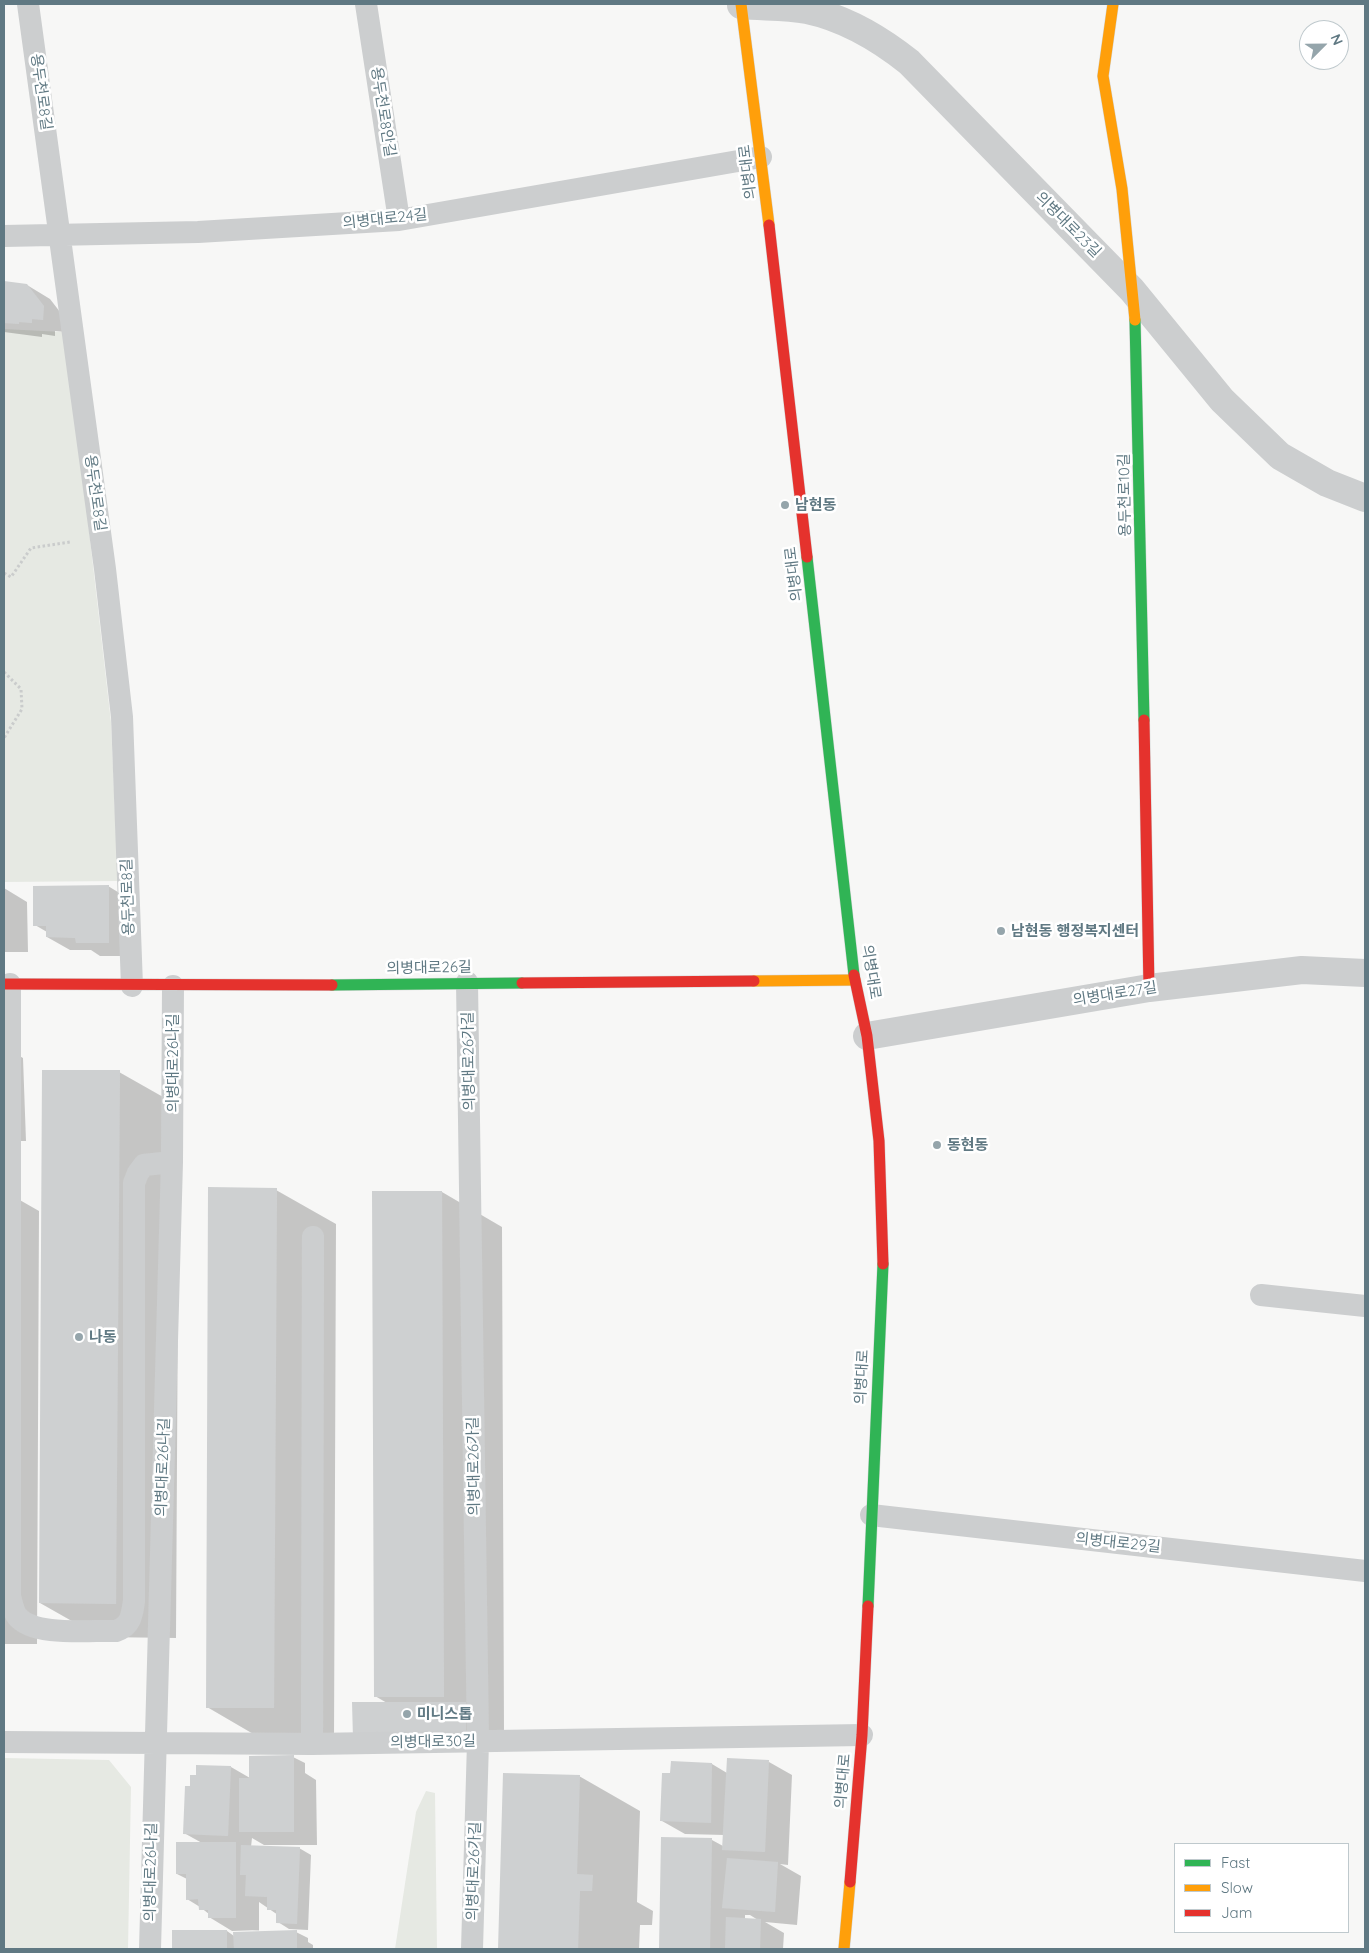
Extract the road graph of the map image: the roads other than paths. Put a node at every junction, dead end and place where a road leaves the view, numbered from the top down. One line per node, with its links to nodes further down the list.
1 (28, 4): 7 (lane, 용두천로8길)
2 (366, 4): 6 (lane, 용두천로8안길)
3 (1113, 4): 9 (street, 용두천로10길)
4 (741, 5): 5 (street, 의병대로); 9 (street, 의병대로23길)
5 (761, 157): 6 (lane, 의병대로24길); 12 (street, 의병대로)
6 (399, 220): 7 (lane, 의병대로24길)
7 (60, 235): 8 (lane, 의병대로24길); 15 (lane, 용두천로8길)
8 (4, 236)
9 (1132, 290): 10 (street, 의병대로23길); 17 (street, 용두천로10길)
10 (1365, 498)
11 (1365, 972): 17 (street, 의병대로27길)
12 (855, 980): 13 (street, 의병대로26길); 18 (street, 의병대로)
13 (467, 982): 16 (street, 의병대로26길); 27 (lane, 의병대로26가길)
14 (7, 984): 15 (street, 의병대로26길); 19 (lane)
15 (132, 986): 16 (street, 의병대로26길)
16 (173, 986): 19 (lane, 의병대로26나길)
17 (1149, 988): 18 (street, 의병대로27길)
18 (867, 1036): 23 (street, 의병대로)
19 (172, 1162): 28 (lane, 의병대로26나길)
20 (313, 1236): 29 (lane)
21 (1261, 1295): 22 (lane)
22 (1365, 1306)
23 (871, 1515): 24 (lane, 의병대로29길); 25 (street, 의병대로)
24 (1365, 1571)
25 (862, 1735): 27 (lane, 의병대로30길); 32 (street, 의병대로)
26 (4, 1742): 28 (lane, 의병대로30길)
27 (478, 1742): 29 (lane, 의병대로30길); 31 (lane, 의병대로26가길)
28 (154, 1744): 29 (lane, 의병대로30길); 30 (lane, 의병대로26나길)
29 (312, 1744)
30 (150, 1949)
31 (472, 1949)
32 (844, 1949)

